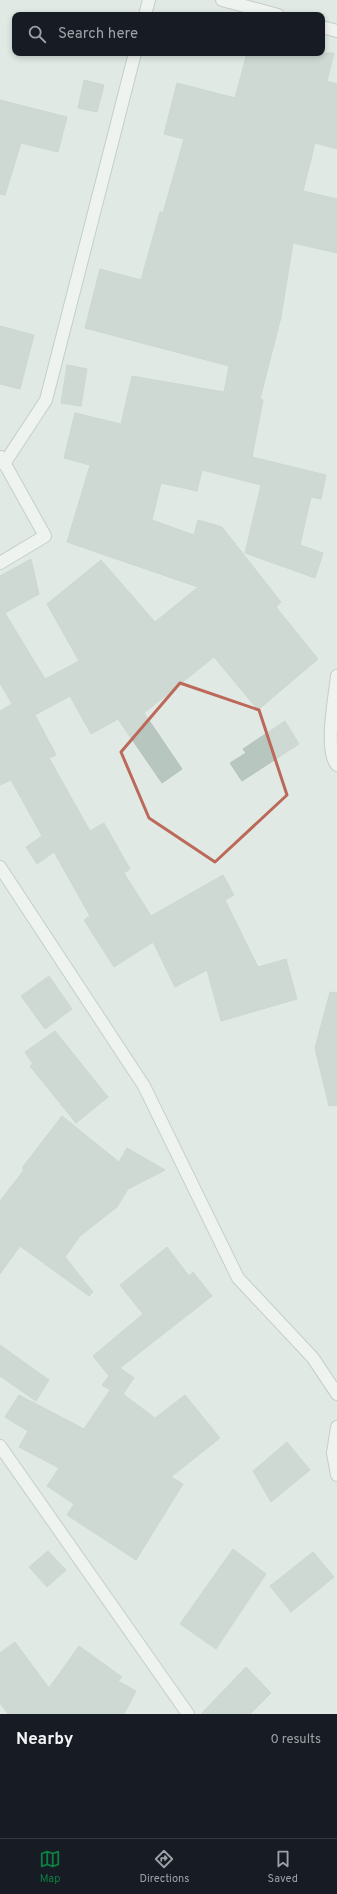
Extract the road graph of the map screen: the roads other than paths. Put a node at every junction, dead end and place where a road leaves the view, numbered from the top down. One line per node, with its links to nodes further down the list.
1 (149, 0): 3 (street)
2 (222, 0): 4 (street)
3 (146, 12)
4 (267, 12)
5 (325, 28): 6 (street)
6 (337, 31)
7 (135, 56): 8 (street)
8 (2, 460): 9 (street)
9 (0, 563)
10 (337, 676): 11 (street)
11 (337, 765)
12 (0, 867): 13 (street)
13 (337, 1394)
14 (337, 1427): 16 (street)
15 (1, 1451): 17 (street)
16 (337, 1475)
17 (188, 1714)

